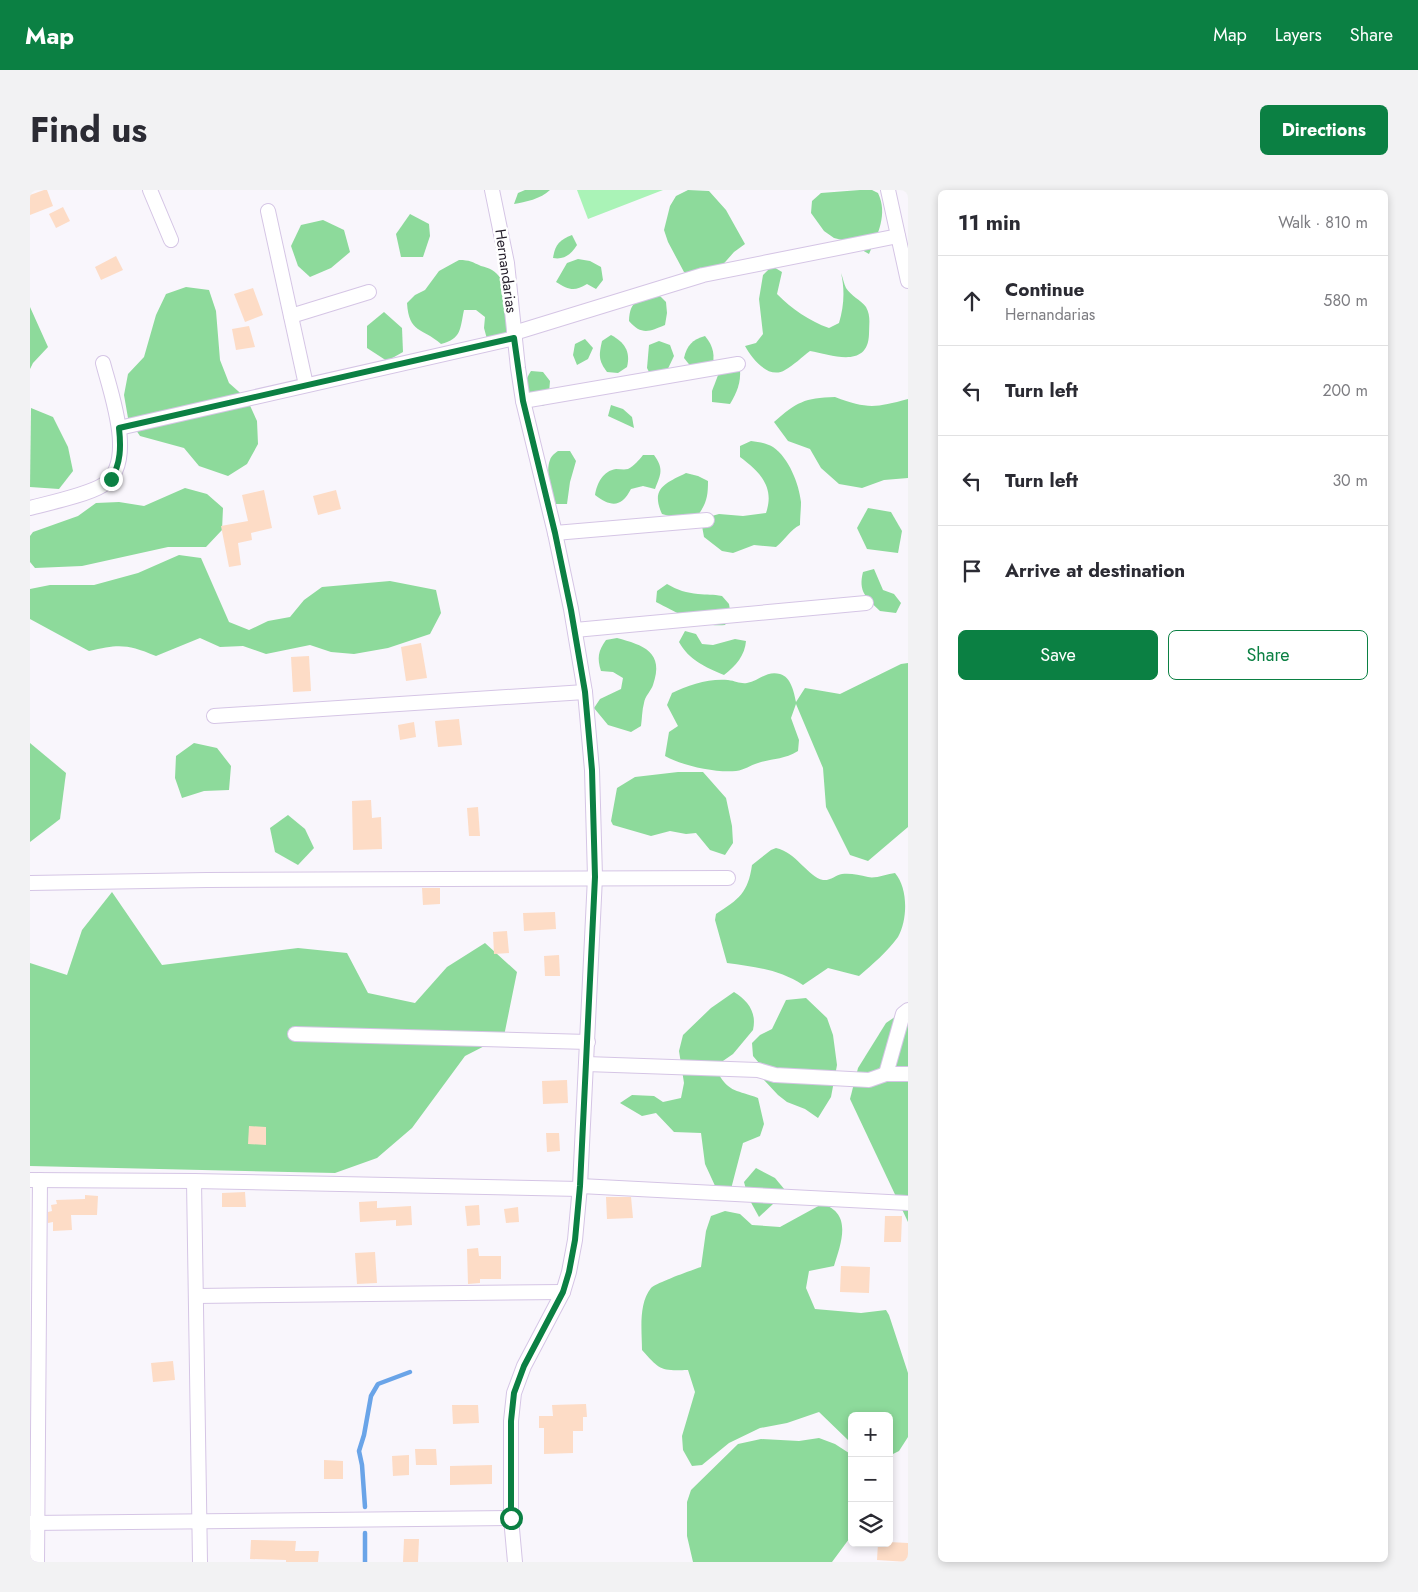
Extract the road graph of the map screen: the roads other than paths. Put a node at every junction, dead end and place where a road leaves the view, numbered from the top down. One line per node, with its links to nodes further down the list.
1 (150, 190): 6 (street)
2 (492, 190): 10 (street, Hernandarias)
3 (888, 190): 5 (street)
4 (268, 211): 9 (street)
5 (898, 236): 7 (street); 10 (street)
6 (171, 240)
7 (908, 281)
8 (369, 292): 9 (street)
9 (291, 316): 13 (street)
10 (514, 336): 13 (street); 14 (street, Hernandarias)
11 (103, 363): 15 (street)
12 (738, 364): 14 (street)
13 (306, 385): 15 (street)
14 (523, 401): 18 (street, Hernandarias)
15 (119, 428): 16 (street)
16 (30, 508)
17 (707, 520): 18 (street)
18 (555, 533): 20 (street, Hernandarias)
19 (866, 603): 20 (street)
20 (575, 630): 21 (street, Hernandarias)
21 (585, 692): 22 (street); 23 (street, Hernandarias)
22 (214, 716)
23 (595, 877): 24 (street); 25 (street); 28 (street, Hernandarias)
24 (728, 878)
25 (30, 883)
26 (908, 1010): 30 (street)
27 (295, 1034): 28 (street)
28 (588, 1042): 29 (street, Hernandarias)
29 (586, 1064): 30 (street); 34 (street, Hernandarias)
30 (886, 1074): 31 (street)
31 (908, 1074)
32 (35, 1180): 33 (street); 40 (street)
33 (194, 1181): 34 (street); 37 (street)
34 (580, 1188): 35 (street); 36 (street, Hernandarias)
35 (908, 1203)
36 (563, 1292): 37 (street); 38 (street, Hernandarias)
37 (196, 1296): 39 (street)
38 (511, 1518): 39 (street); 43 (street, Hernandarias)
39 (200, 1521): 40 (street); 42 (street)
40 (34, 1523): 41 (street)
41 (37, 1562)
42 (200, 1562)
43 (515, 1562)

